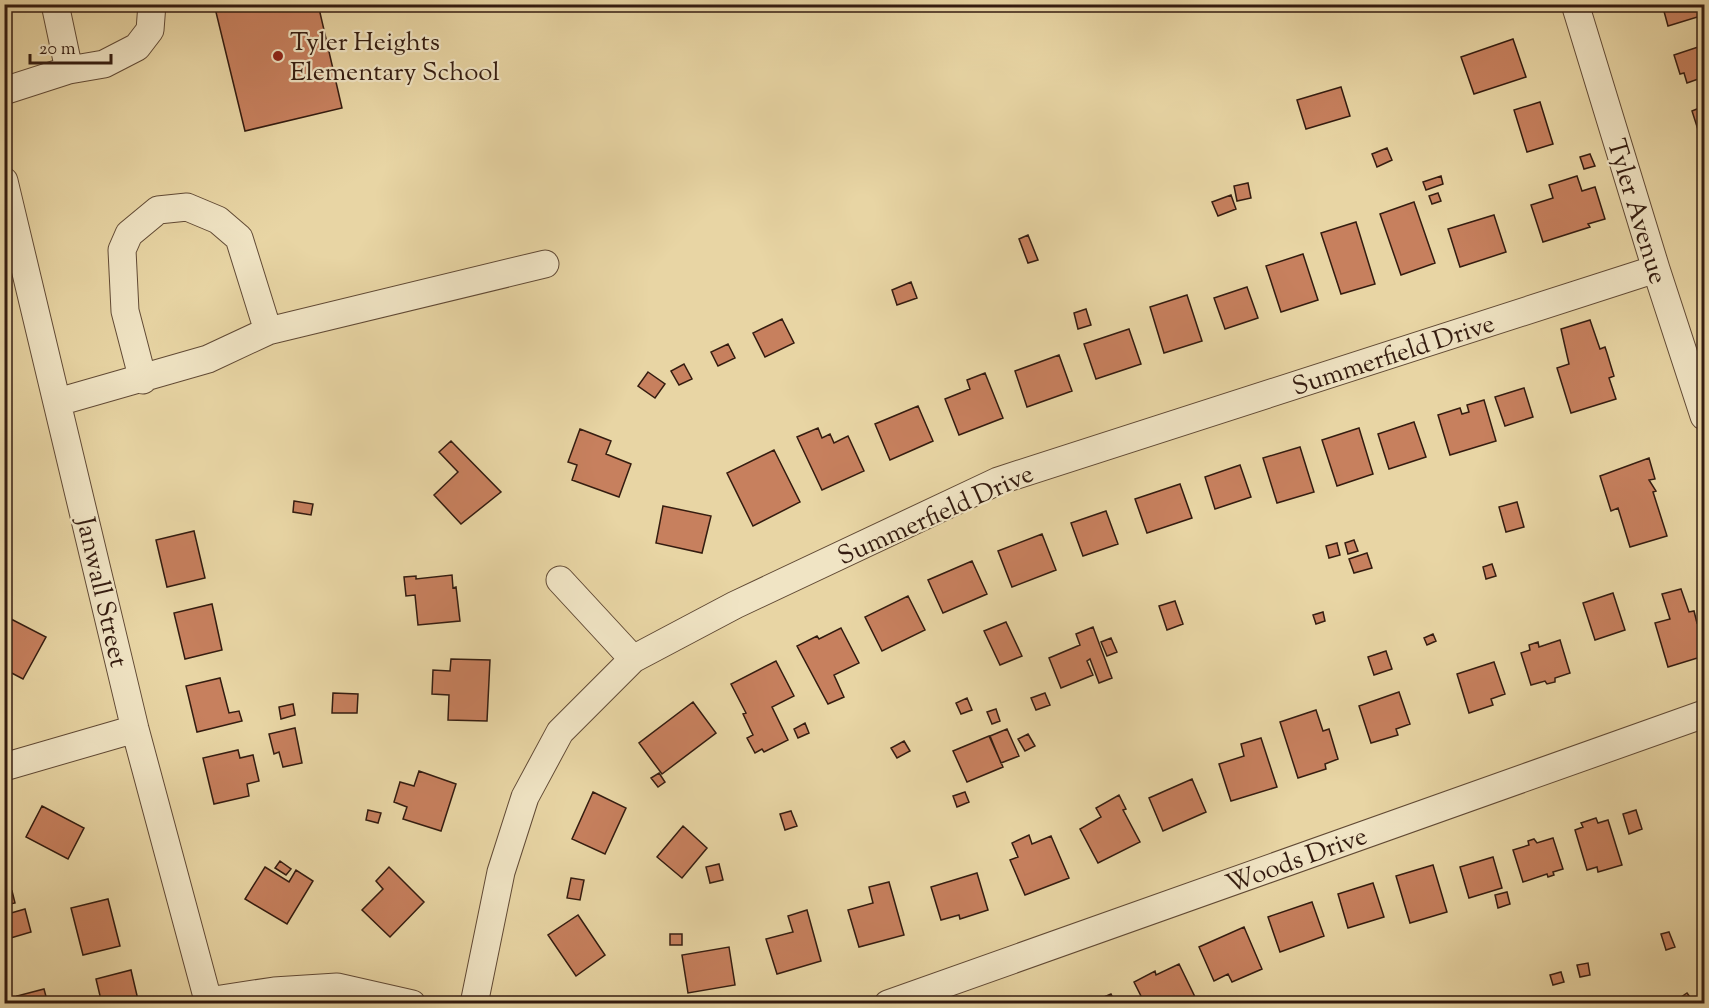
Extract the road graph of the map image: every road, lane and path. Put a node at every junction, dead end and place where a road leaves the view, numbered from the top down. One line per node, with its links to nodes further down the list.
1 (55, 4): 4 (street)
2 (152, 4): 4 (street)
3 (1575, 4): 8 (street, Tyler Avenue)
4 (69, 70): 5 (street)
5 (4, 91)
6 (4, 181): 11 (street, Janwall Street)
7 (545, 264): 9 (street)
8 (1656, 269): 12 (street, Tyler Avenue); 14 (street, Summerfield Drive)
9 (268, 331): 10 (street); 10 (street)
10 (143, 380): 11 (street)
11 (58, 402): 16 (street, Janwall Street)
12 (1704, 416)
13 (560, 580): 14 (street)
14 (633, 659): 20 (street, Summerfield Drive)
15 (1704, 714): 21 (street, Woods Drive)
16 (135, 729): 17 (street); 18 (street, Janwall Street)
17 (4, 767)
18 (209, 1002): 19 (street)
19 (412, 1004)
20 (474, 1004)
21 (888, 1004)

